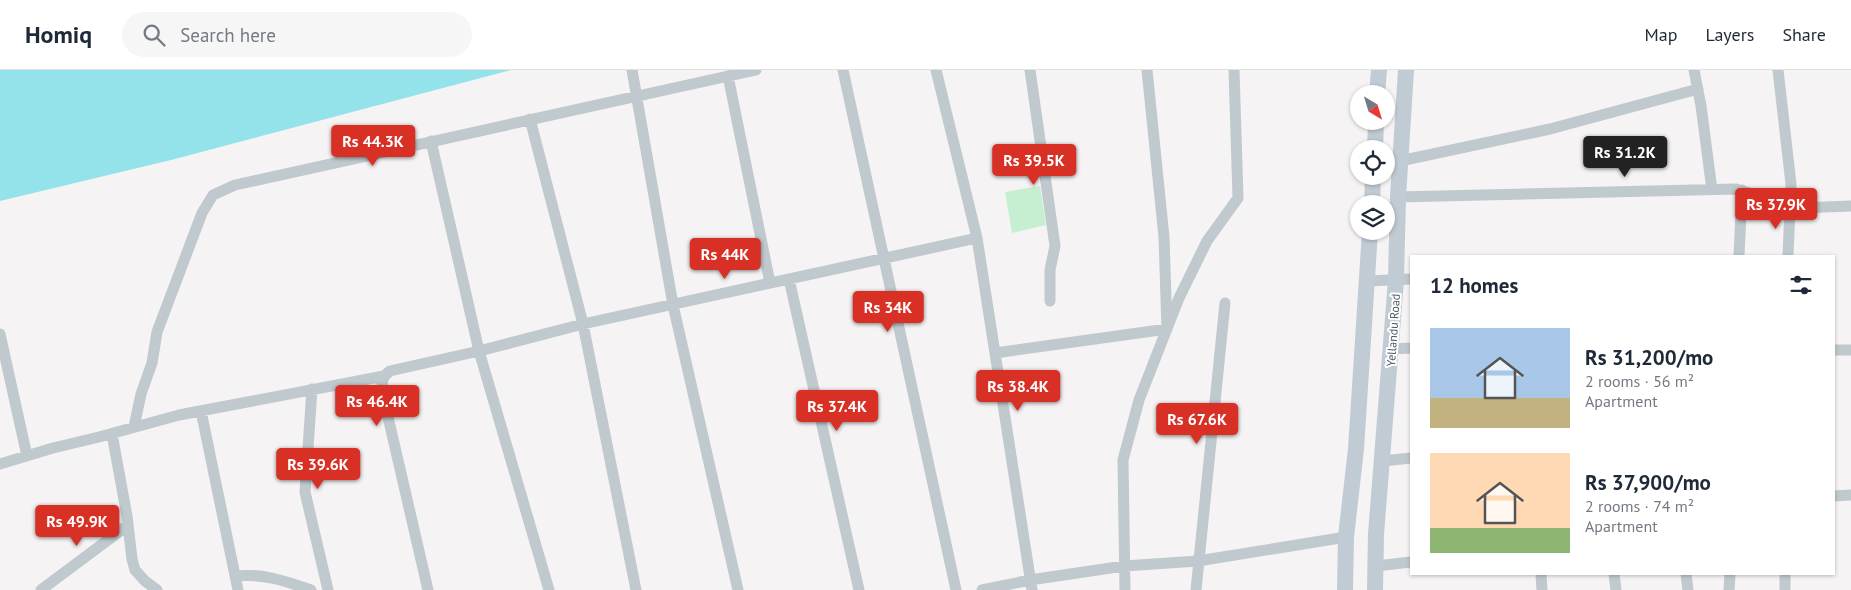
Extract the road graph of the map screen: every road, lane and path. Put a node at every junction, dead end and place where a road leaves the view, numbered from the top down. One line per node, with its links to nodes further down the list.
1 (632, 70): 15 (street)
2 (756, 70): 12 (street)
3 (843, 70): 28 (street)
4 (936, 70): 24 (street)
5 (1030, 70): 33 (street)
6 (1147, 70): 37 (street)
7 (1234, 70): 37 (street)
8 (1379, 70): 13 (main road)
9 (1406, 70): 18 (main road, Yellandu Road)
10 (1694, 70): 14 (street)
11 (1778, 70): 22 (street)
12 (733, 73): 15 (street); 32 (street)
13 (1378, 85)
14 (1698, 89): 18 (street); 19 (street)
15 (637, 96): 16 (street); 35 (street)
16 (530, 119): 17 (street); 36 (street)
17 (430, 141): 43 (street); 48 (street)
18 (1400, 161): 21 (main road, Yellandu Road)
19 (1712, 190): 20 (street); 21 (street)
20 (1742, 190): 22 (street); 26 (street)
21 (1398, 197): 30 (main road, Yellandu Road)
22 (1790, 205): 23 (street); 27 (street)
23 (1851, 206)
24 (978, 238): 28 (street); 44 (street)
25 (1370, 240): 31 (main road)
26 (1739, 255)
27 (1788, 255)
28 (885, 258): 29 (street); 79 (street)
29 (789, 279): 32 (street); 78 (street)
30 (1404, 279): 31 (street); 40 (main road, Yellandu Road)
31 (1368, 281): 57 (main road)
32 (770, 283): 35 (street)
33 (1050, 301)
34 (1225, 303): 58 (street)
35 (673, 305): 36 (street); 77 (street)
36 (583, 324): 43 (street); 76 (street)
37 (1167, 329): 44 (street); 60 (street)
38 (0, 334): 50 (street)
39 (1410, 348): 40 (street)
40 (1391, 349): 52 (main road, Yellandu Road)
41 (1835, 350): 42 (street)
42 (1851, 350)
43 (479, 351): 45 (street); 75 (street)
44 (995, 353): 68 (street)
45 (384, 376): 46 (street); 74 (street)
46 (312, 389): 47 (street); 73 (street)
47 (201, 411): 48 (street); 67 (street)
48 (134, 427): 49 (street)
49 (112, 434): 50 (street); 56 (street)
50 (27, 456): 53 (street)
51 (1410, 458): 52 (street)
52 (1383, 461): 61 (main road, Yellandu Road)
53 (0, 464)
54 (1851, 495): 55 (street)
55 (1835, 496)
56 (128, 525): 69 (street); 70 (street)
57 (1346, 537): 58 (street); 83 (main road)
58 (1198, 562): 60 (street); 82 (street)
59 (1410, 562): 61 (street)
60 (1124, 566): 68 (street); 81 (street)
61 (1376, 566): 84 (main road, Yellandu Road)
62 (1541, 575): 85 (street)
63 (1614, 575): 86 (street)
64 (1686, 575): 87 (street)
65 (1730, 575): 88 (street)
66 (1785, 575): 89 (street)
67 (235, 576): 71 (street); 72 (street)
68 (1031, 585): 80 (street)
69 (41, 590)
70 (157, 590)
71 (237, 590)
72 (311, 590)
73 (328, 590)
74 (428, 590)
75 (550, 590)
76 (636, 590)
77 (738, 590)
78 (859, 590)
79 (956, 590)
80 (982, 590)
81 (1125, 590)
82 (1196, 590)
83 (1345, 590)
84 (1375, 590)
85 (1542, 590)
86 (1616, 590)
87 (1688, 590)
88 (1730, 590)
89 (1785, 590)

